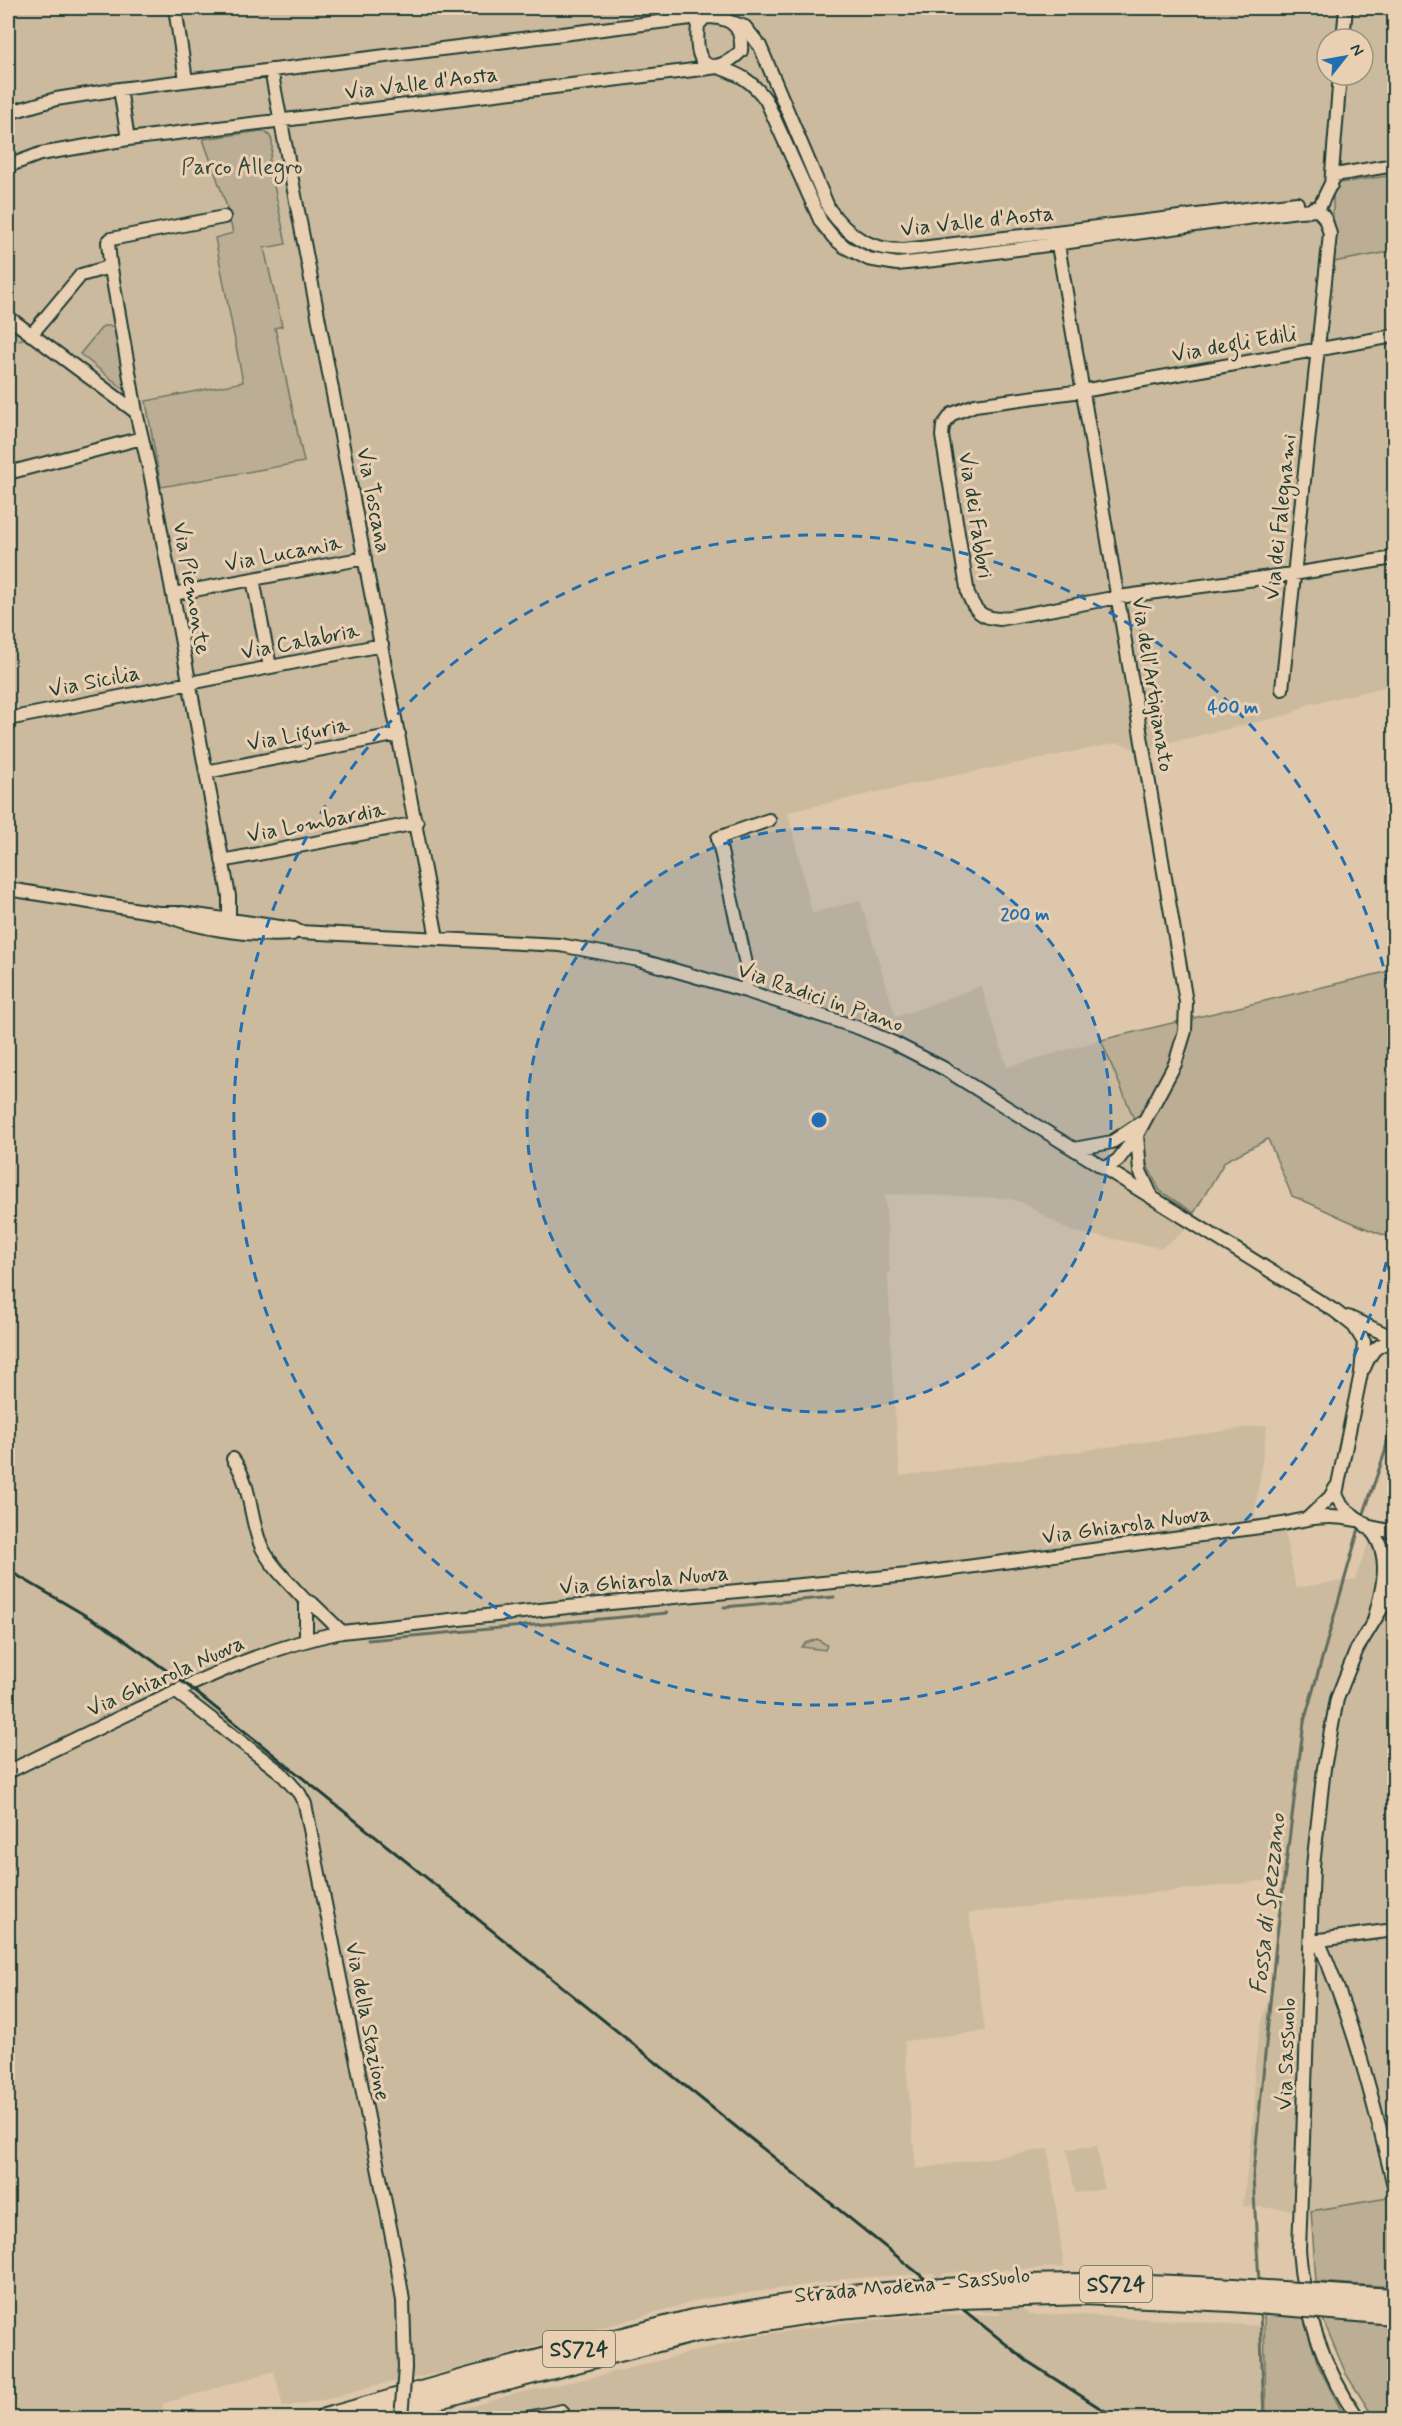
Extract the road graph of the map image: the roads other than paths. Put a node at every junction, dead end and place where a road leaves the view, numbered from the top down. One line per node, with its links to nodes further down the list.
1 (175, 8): 8 (street)
2 (1346, 8): 5 (street)
3 (705, 16): 4 (street, Via Valle d'Aosta); 6 (street, Via Valle d'Aosta); 7 (street, Via Valle d'Aosta)
4 (734, 23): 6 (street); 17 (street, Via Valle d'Aosta)
5 (1344, 27)
6 (718, 67): 12 (street, Via Valle d'Aosta); 19 (street, Via Valle d'Aosta)
7 (271, 70): 8 (street, Via Valle d'Aosta); 12 (street, Via Toscana)
8 (186, 80): 10 (street, Via Valle d'Aosta)
9 (1339, 87): 16 (street)
10 (120, 89): 11 (street, Via Valle d'Aosta); 13 (street)
11 (8, 113)
12 (280, 120): 13 (street, Via Valle d'Aosta); 29 (street, Via Toscana)
13 (128, 139): 15 (street, Via Valle d'Aosta)
14 (1395, 165): 16 (street)
15 (8, 166)
16 (1330, 185): 17 (street)
17 (1318, 210): 19 (street, Via Valle d'Aosta); 24 (street)
18 (224, 217): 20 (street)
19 (1058, 245): 25 (street, Via dell'Artigianato)
20 (110, 263): 22 (street); 26 (street, Via Piemonte)
21 (8, 317): 22 (street)
22 (31, 334): 26 (street)
23 (1395, 336): 24 (street, Via degli Edili)
24 (1319, 349): 25 (street, Via degli Edili); 31 (street, Via dei Falegnami)
25 (1082, 391): 34 (street, Via dell'Artigianato); 34 (street, Via dei Fabbri)
26 (136, 412): 27 (street, Via Piemonte)
27 (142, 438): 28 (street); 33 (street, Via Piemonte)
28 (8, 473)
29 (365, 558): 32 (street, Via Lucania); 35 (street, Via Toscana)
30 (1395, 558): 31 (street, Via dei Fabbri)
31 (1293, 574): 34 (street, Via dei Fabbri); 38 (street, Via dei Falegnami)
32 (253, 579): 33 (street, Via Lucania); 36 (street)
33 (173, 594): 37 (street, Via Piemonte)
34 (1118, 597): 53 (street, Via dell'Artigianato)
35 (382, 645): 36 (street, Via Calabria); 40 (street, Via Toscana)
36 (270, 667): 37 (street, Via Calabria)
37 (189, 683): 39 (street, Via Sicilia); 41 (street, Via Piemonte)
38 (1282, 689)
39 (8, 719)
40 (399, 734): 41 (street, Via Liguria); 43 (street, Via Toscana)
41 (206, 772): 44 (street, Via Piemonte)
42 (768, 820): 52 (street)
43 (417, 823): 44 (street, Via Lombardia); 51 (street, Via Toscana)
44 (222, 861): 47 (street, Via Piemonte)
45 (8, 889): 46 (street)
46 (158, 913): 47 (street); 48 (street)
47 (229, 921): 48 (street); 49 (street); 50 (street)
48 (187, 923): 50 (street)
49 (299, 932): 50 (street); 51 (street, Via Radici in Piano)
50 (255, 933)
51 (437, 938): 52 (street, Via Radici in Piano)
52 (746, 991): 56 (street, Via Radici in Piano)
53 (1142, 1122): 54 (street, Via dell'Artigianato); 55 (street, Via dell'Artigianato)
54 (1137, 1135): 57 (street, Via dell'Artigianato); 58 (street, Via dell'Artigianato)
55 (1112, 1142): 56 (street, Via dell'Artigianato); 57 (street)
56 (1074, 1149): 57 (street, Via Radici in Piano)
57 (1106, 1168): 58 (street, Via Radici in Piano)
58 (1152, 1198): 59 (street, Via Radici in Piano)
59 (1341, 1315): 60 (street); 61 (street)
60 (1393, 1340): 61 (street)
61 (1361, 1373): 63 (street)
62 (233, 1459): 69 (street)
63 (1336, 1487): 64 (street); 65 (street)
64 (1345, 1514): 65 (street, Via Ghiarola Nuova); 66 (street, Via Ghiarola Nuova)
65 (1309, 1517): 71 (street, Via Ghiarola Nuova)
66 (1369, 1527): 67 (street, Via Ghiarola Nuova); 70 (street)
67 (1395, 1532)
68 (1395, 1588): 70 (street, Via Sassuolo)
69 (306, 1601): 71 (street); 72 (street)
70 (1374, 1620): 76 (street, Via Sassuolo)
71 (342, 1632): 72 (street, Via Ghiarola Nuova)
72 (306, 1640): 73 (street, Via Ghiarola Nuova)
73 (175, 1692): 74 (street, Via Ghiarola Nuova); 83 (street, Via della Stazione, bridge)
74 (8, 1772)
75 (1395, 1930): 76 (street)
76 (1314, 1941): 77 (street); 86 (street, Via Sassuolo)
77 (1394, 2186)
78 (1395, 2298): 79 (highway, Strada Modena - Sassuolo / SS724, bridge)
79 (839, 2302): 80 (highway, Strada Modena - Sassuolo / SS724, bridge); 81 (highway, Strada Modena - Sassuolo / SS724); 82 (highway, Strada Modena - Sassuolo / SS724)
80 (1395, 2315)
81 (325, 2418)
82 (372, 2418)
83 (401, 2418)
84 (527, 2418): 85 (street)
85 (564, 2418)
86 (1358, 2418)

